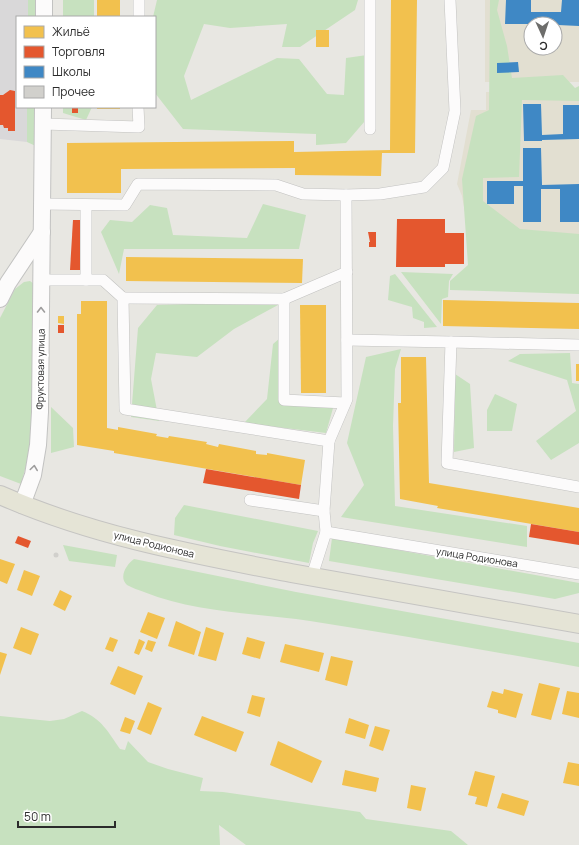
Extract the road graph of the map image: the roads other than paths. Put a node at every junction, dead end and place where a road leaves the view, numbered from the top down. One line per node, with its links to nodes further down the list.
1 (44, 0): 5 (street)
2 (139, 0): 6 (street)
3 (370, 0): 10 (street)
4 (450, 0): 11 (street)
5 (44, 16)
6 (139, 16)
7 (43, 108): 9 (street, Фруктовая улица)
8 (138, 108): 9 (street)
9 (43, 124): 12 (street, Фруктовая улица)
10 (370, 128)
11 (346, 195): 13 (street); 15 (street)
12 (42, 204): 13 (street); 14 (street, Фруктовая улица)
13 (86, 205): 18 (street)
14 (42, 232): 16 (street); 17 (street, Фруктовая улица)
15 (347, 272): 21 (street); 22 (street)
16 (14, 274): 17 (street); 19 (street)
17 (41, 280): 18 (street); 30 (street, Фруктовая улица, one-way to 17)
18 (86, 280): 20 (street)
19 (0, 298)
20 (123, 298): 21 (street); 26 (street)
21 (284, 299): 25 (street)
22 (347, 340): 23 (street); 25 (street)
23 (451, 342): 24 (street); 27 (street)
24 (579, 345)
25 (345, 403): 26 (street)
26 (329, 441): 31 (street)
27 (579, 487)
28 (0, 495): 30 (main road, улица Родионова)
29 (250, 500): 31 (street)
30 (22, 505): 34 (main road, улица Родионова)
31 (324, 511): 32 (street)
32 (326, 532): 33 (street, улица Родионова); 34 (street)
33 (579, 574)
34 (312, 576): 35 (main road, улица Родионова)
35 (574, 620)

